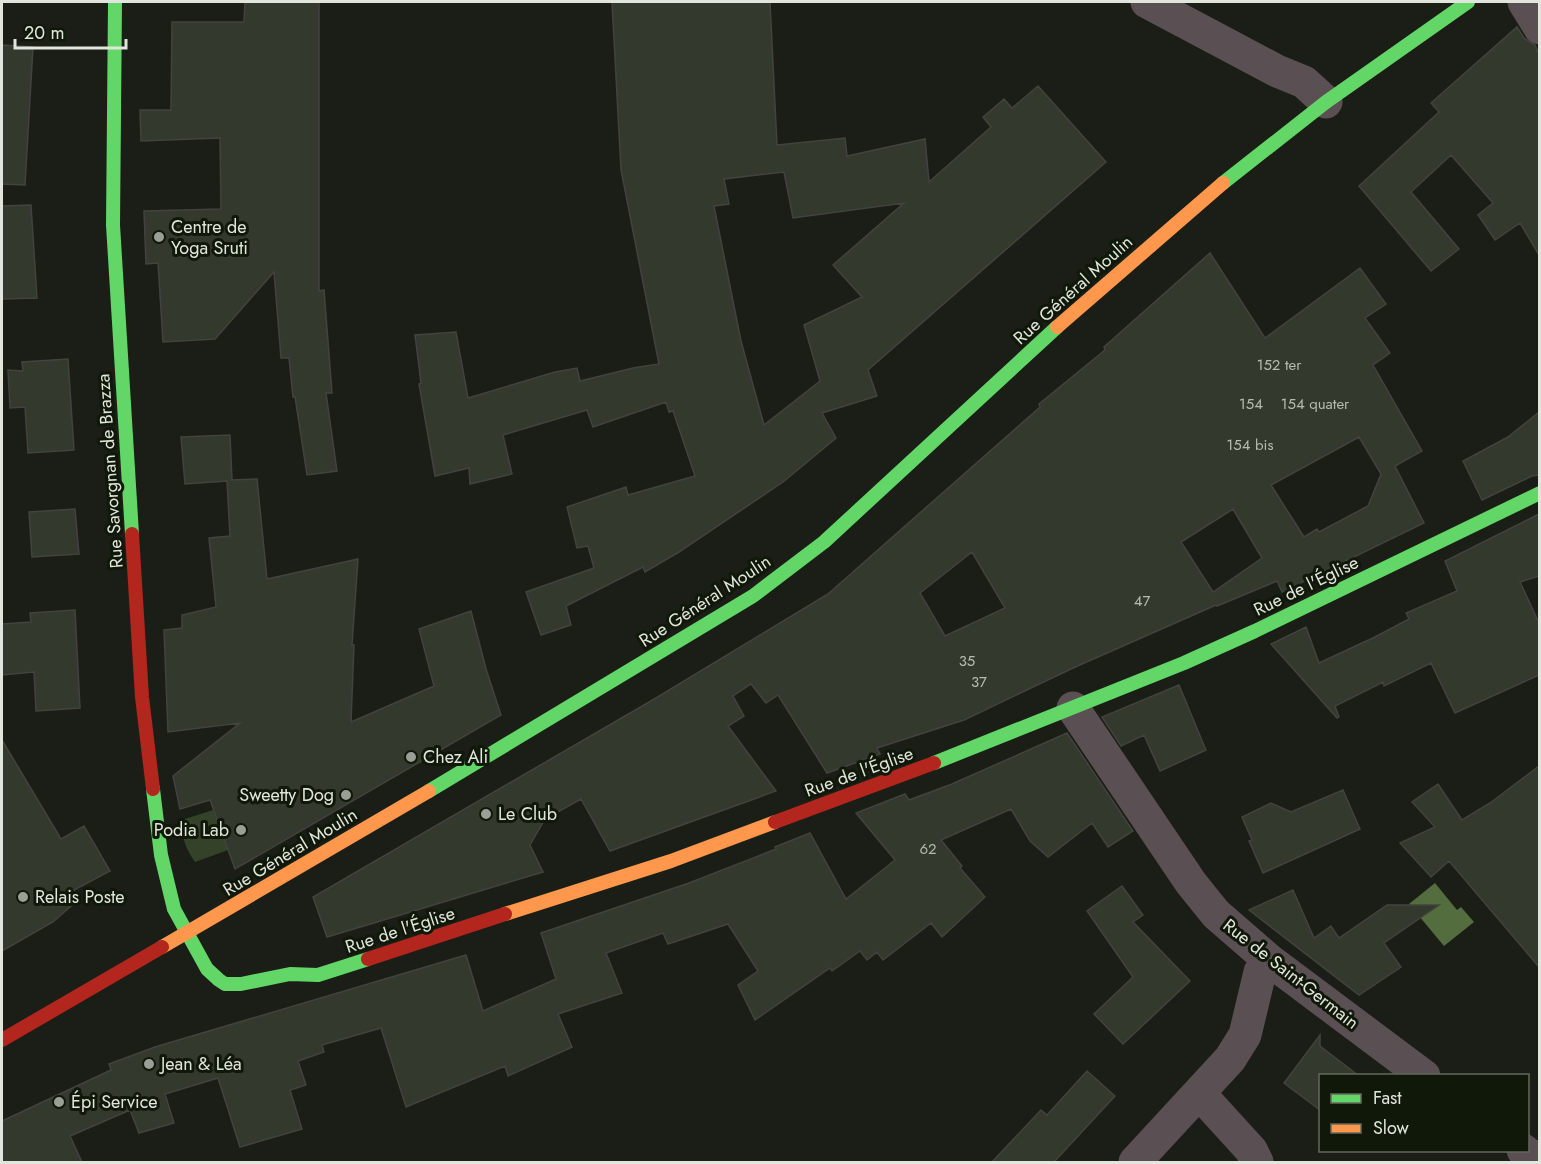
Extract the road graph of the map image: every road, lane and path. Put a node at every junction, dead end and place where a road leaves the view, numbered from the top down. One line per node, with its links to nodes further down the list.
1 (115, 2): 9 (street, Rue Savorgnan de Brazza)
2 (1147, 2): 6 (street)
3 (1468, 2): 6 (street, Rue Général Moulin)
4 (1524, 2): 5 (street)
5 (1539, 28)
6 (1326, 102): 9 (street, Rue Général Moulin)
7 (1539, 494): 8 (street, Rue de l'Église)
8 (1073, 708): 9 (street, Rue de l'Église); 10 (street, Rue de Saint-Germain)
9 (187, 933): 11 (street, Rue Général Moulin)
10 (1269, 960): 12 (street, Rue de Saint-Germain); 13 (street)
11 (2, 1040)
12 (1421, 1074)
13 (1199, 1093): 15 (street); 16 (street)
14 (1526, 1152): 17 (street)
15 (1136, 1162)
16 (1257, 1162)
17 (1539, 1162)

